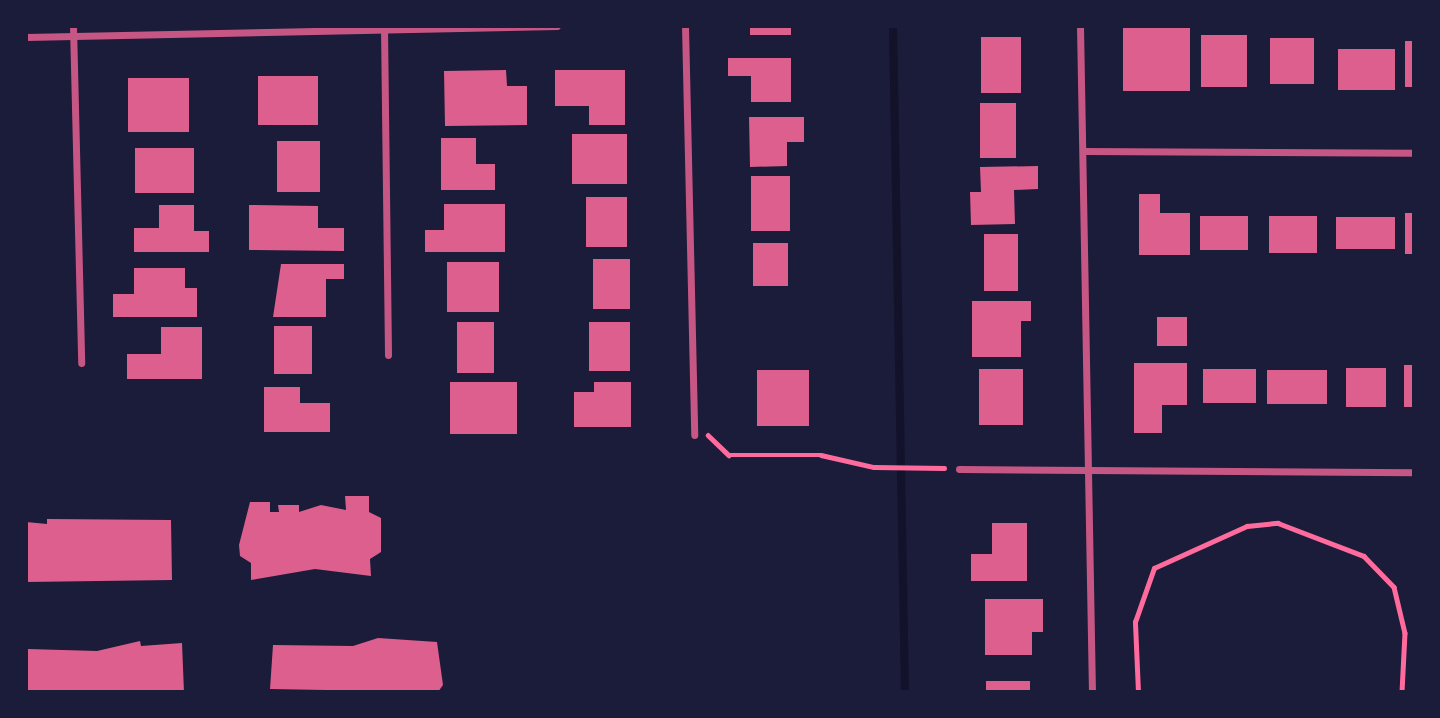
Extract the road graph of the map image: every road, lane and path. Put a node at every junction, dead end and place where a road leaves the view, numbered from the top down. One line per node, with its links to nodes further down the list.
1 (73, 26): 6 (street)
2 (557, 26): 5 (street)
3 (685, 26): 12 (street)
4 (1080, 26): 8 (street)
5 (384, 29): 6 (street); 10 (street)
6 (73, 36): 7 (street); 11 (street)
7 (26, 37)
8 (1083, 151): 9 (street); 15 (street)
9 (1414, 153)
10 (388, 355)
11 (81, 363)
12 (694, 435): 13 (path)
13 (929, 466)
14 (959, 469): 15 (street)
15 (1088, 470): 16 (street); 17 (street)
16 (1414, 472)
17 (1092, 692)
18 (1138, 692): 19 (path)
19 (1402, 692)

